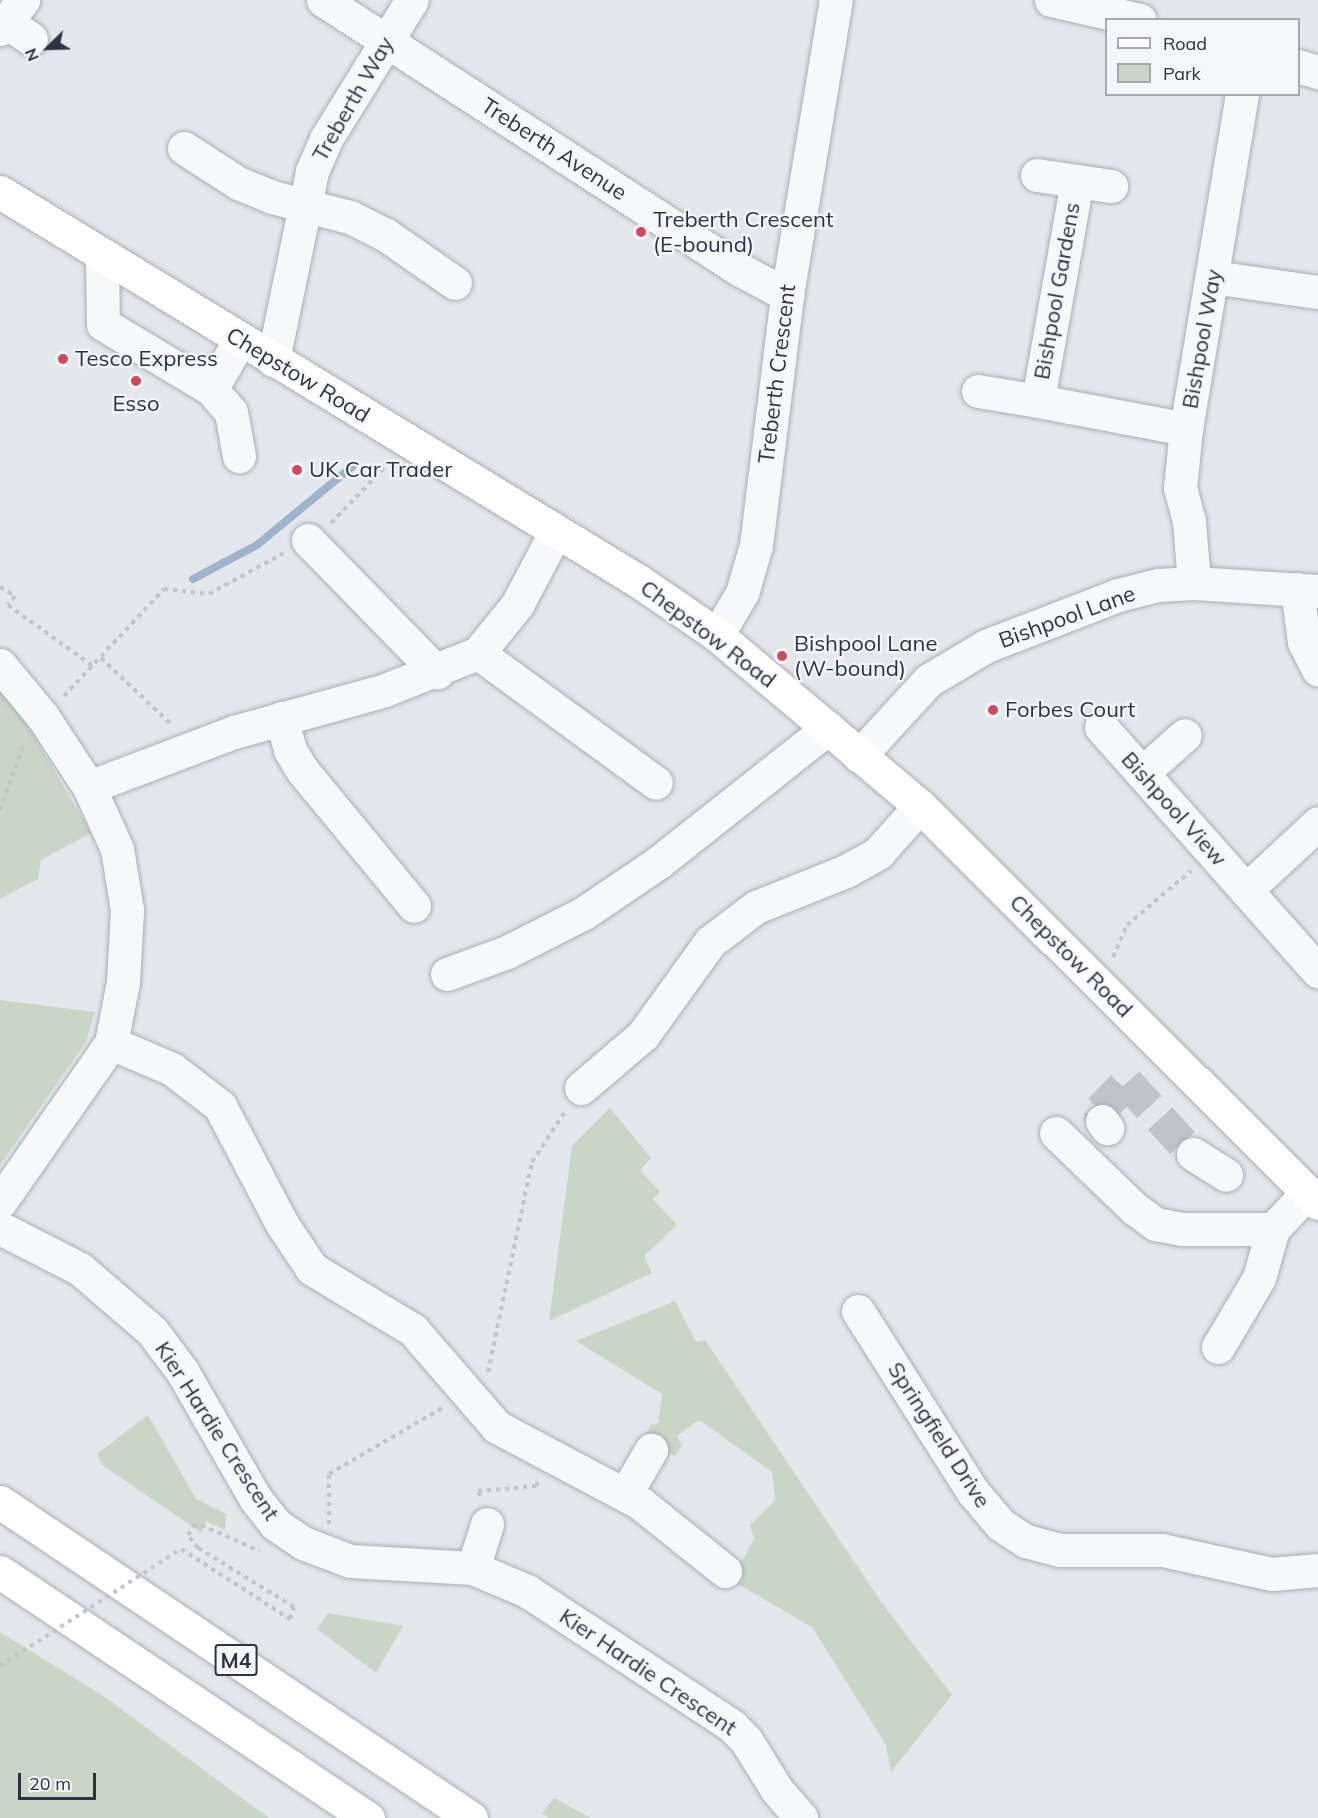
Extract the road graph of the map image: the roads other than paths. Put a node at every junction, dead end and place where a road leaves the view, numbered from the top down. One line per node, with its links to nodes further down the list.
1 (323, 0): 7 (street, Treberth Avenue)
2 (412, 0): 7 (street, Treberth Way)
3 (836, 0): 21 (street, Treberth Crescent)
4 (1052, 0): 5 (street)
5 (1088, 2): 6 (street)
6 (1134, 18)
7 (386, 40): 16 (street, Treberth Way); 21 (street, Treberth Avenue)
8 (1300, 66): 9 (street)
9 (1318, 72)
10 (1242, 96): 18 (street, Bishpool Way)
11 (184, 148): 16 (street)
12 (1037, 175): 13 (street, Bishpool Gardens)
13 (1077, 181): 14 (street, Bishpool Gardens); 26 (street, Bishpool Gardens)
14 (1112, 186)
15 (0, 192): 17 (main road, Chepstow Road)
16 (306, 202): 19 (street); 23 (street, Treberth Way)
17 (102, 255): 22 (main road, Chepstow Road); 24 (street)
18 (1212, 278): 20 (street); 27 (street, Bishpool Way)
19 (455, 283)
20 (1318, 292)
21 (787, 295): 33 (street, Treberth Crescent)
22 (240, 340): 23 (main road, Chepstow Road); 24 (street)
23 (273, 360): 29 (main road, Chepstow Road)
24 (211, 389): 28 (street)
25 (978, 391): 26 (street, Bishpool Gardens)
26 (1038, 401): 27 (street, Bishpool Gardens)
27 (1186, 429): 31 (street, Bishpool Way)
28 (239, 456)
29 (556, 531): 33 (main road, Chepstow Road); 34 (street)
30 (308, 540): 37 (street)
31 (1194, 583): 32 (street, Bishpool Lane); 42 (street, Bishpool Lane)
32 (1308, 590): 36 (street)
33 (717, 635): 40 (main road, Chepstow Road)
34 (478, 653): 37 (street); 44 (street)
35 (0, 665): 45 (street)
36 (1318, 670)
37 (437, 672): 38 (street)
38 (281, 718): 45 (street); 49 (street)
39 (1101, 727): 43 (street, Bishpool View)
40 (828, 728): 42 (main road, Chepstow Road); 51 (street)
41 (1185, 735): 43 (street)
42 (859, 756): 46 (main road, Chepstow Road)
43 (1142, 772): 48 (street, Bishpool View)
44 (656, 783)
45 (89, 787): 52 (street)
46 (920, 806): 53 (street); 57 (main road, Chepstow Road)
47 (1318, 823): 48 (street)
48 (1246, 890): 50 (street, Bishpool View)
49 (414, 906)
50 (1318, 972)
51 (447, 974)
52 (111, 1043): 58 (street); 64 (street)
53 (581, 1088)
54 (1056, 1133): 60 (street)
55 (1193, 1154): 56 (street)
56 (1226, 1175)
57 (1312, 1198): 60 (street)
58 (0, 1202)
59 (0, 1228): 67 (street, Kier Hardie Crescent)
60 (1273, 1229): 62 (street)
61 (858, 1311): 68 (street, Springfield Drive)
62 (1218, 1347)
63 (651, 1450): 64 (street)
64 (626, 1493): 69 (street)
65 (0, 1502): 72 (main road, M4)
66 (487, 1524): 67 (street)
67 (473, 1568): 73 (street, Kier Hardie Crescent)
68 (1318, 1570)
69 (725, 1571)
70 (0, 1572): 71 (main road, M4)
71 (368, 1818)
72 (471, 1818)
73 (800, 1818)

